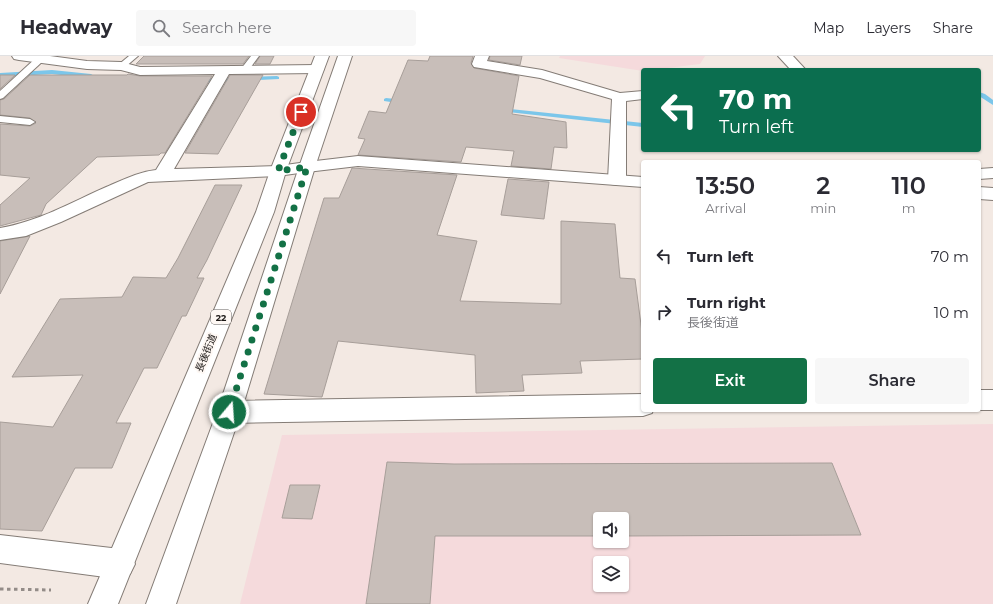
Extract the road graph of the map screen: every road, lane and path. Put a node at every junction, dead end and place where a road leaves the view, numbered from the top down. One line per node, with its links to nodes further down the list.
1 (19, 56): 7 (street)
2 (134, 56): 9 (lane)
3 (255, 56): 11 (lane)
4 (345, 56): 18 (street)
5 (482, 56): 15 (street)
6 (785, 56): 10 (street)
7 (40, 59): 9 (street); 14 (lane)
8 (320, 62): 11 (street); 19 (street, 長後街道 / 22)
9 (121, 66): 12 (street)
10 (797, 68)
11 (245, 69): 12 (street)
12 (224, 72): 22 (street)
13 (641, 95): 15 (street)
14 (0, 96)
15 (619, 96): 23 (street)
16 (0, 118): 17 (lane)
17 (30, 122)
18 (307, 167): 19 (street); 23 (street); 31 (street)
19 (278, 171): 22 (street); 33 (street, 長後街道 / 22)
20 (993, 173): 21 (street)
21 (981, 174)
22 (162, 175): 27 (street)
23 (617, 180): 24 (street)
24 (641, 182)
25 (981, 193): 26 (street)
26 (993, 194)
27 (0, 234)
28 (981, 400): 29 (street)
29 (993, 400)
30 (641, 405): 31 (street)
31 (229, 412): 37 (street)
32 (0, 549): 33 (street)
33 (120, 564): 36 (street, 長後街道 / 22)
34 (0, 589): 35 (path)
35 (60, 590)
36 (104, 604)
37 (161, 604)

